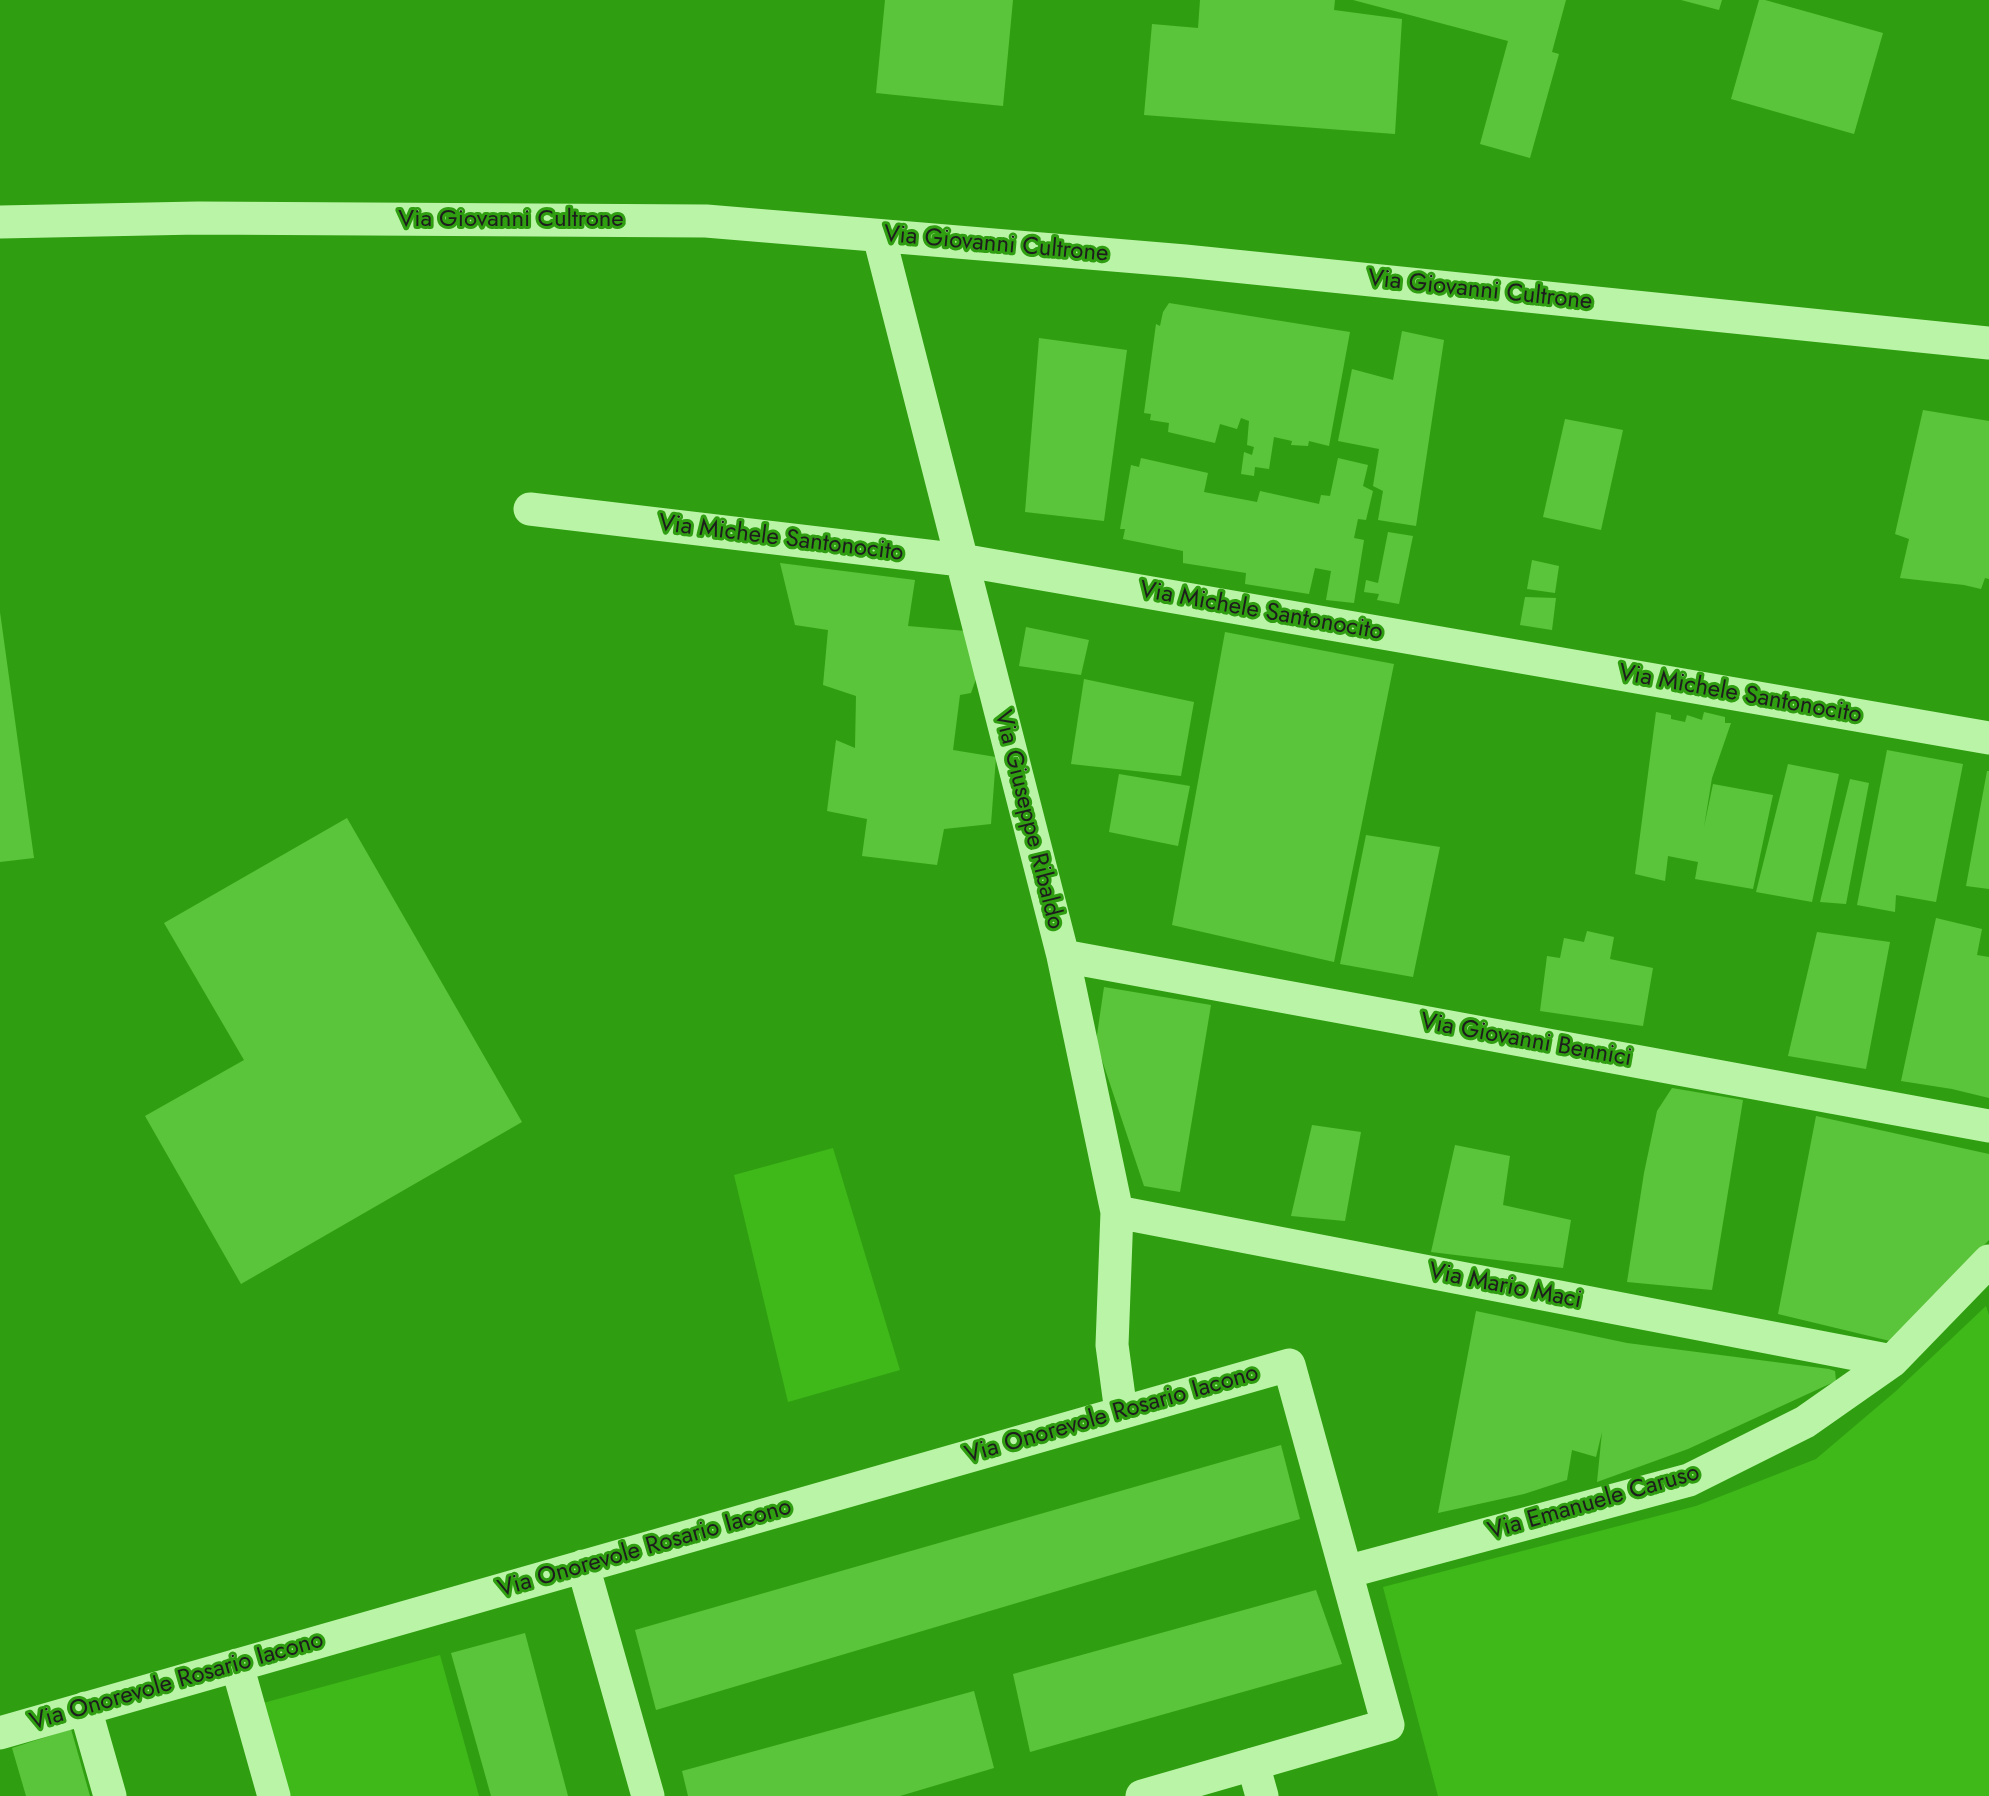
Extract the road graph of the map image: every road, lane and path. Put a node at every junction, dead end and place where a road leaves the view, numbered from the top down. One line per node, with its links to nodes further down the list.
1 (0, 222): 2 (street, Via Giovanni Cultrone)
2 (879, 236): 3 (street, Via Giovanni Cultrone); 5 (street, Via Giuseppe Ribaldo)
3 (1989, 344)
4 (530, 509): 5 (street, Via Michele Santonocito)
5 (961, 560): 6 (street, Via Michele Santonocito); 7 (street, Via Giuseppe Ribaldo)
6 (1989, 738)
7 (1063, 956): 8 (street, Via Giovanni Bennici); 9 (street, Via Giuseppe Ribaldo)
8 (1989, 1126)
9 (1118, 1212): 11 (street, Via Mario Maci); 12 (street, Via Giuseppe Ribaldo)
10 (1989, 1261): 11 (street, Via Emanuele Caruso)
11 (1892, 1361): 14 (street, Via Emanuele Caruso)
12 (1120, 1412): 13 (street, Via Onorevole Rosario Iacono); 14 (street, Via Onorevole Rosario Iacono)
13 (583, 1566): 15 (street, Via Onorevole Rosario Iacono); 21 (street)
14 (1346, 1572): 18 (street)
15 (237, 1665): 16 (street, Via Onorevole Rosario Iacono); 20 (street)
16 (86, 1708): 17 (street, Via Onorevole Rosario Iacono); 19 (street)
17 (0, 1733)
18 (1253, 1764): 22 (street); 23 (street)
19 (110, 1796)
20 (274, 1796)
21 (648, 1796)
22 (1142, 1796)
23 (1262, 1796)

